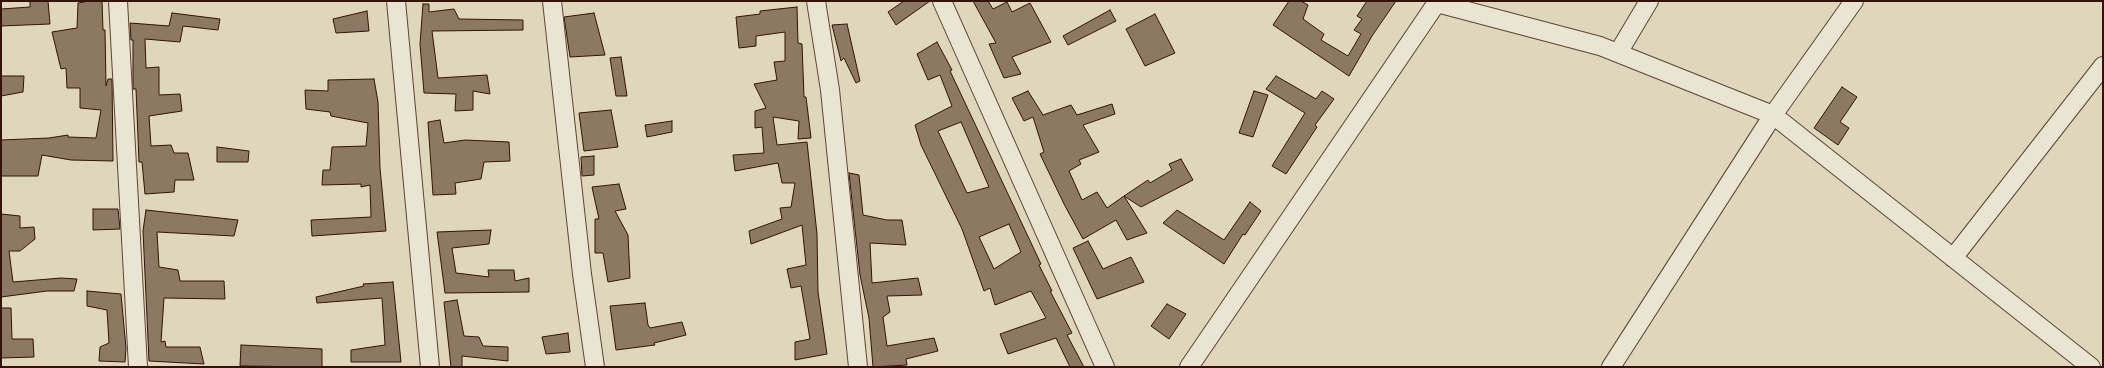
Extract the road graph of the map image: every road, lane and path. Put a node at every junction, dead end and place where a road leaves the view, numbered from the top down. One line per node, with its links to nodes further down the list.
1 (118, 1): 13 (street)
2 (396, 1): 14 (street)
3 (552, 1): 15 (street)
4 (816, 1): 16 (street)
5 (942, 1): 17 (street)
6 (1649, 1): 9 (street)
7 (1854, 1): 11 (street)
8 (1438, 2): 9 (street); 18 (street)
9 (1618, 53): 11 (street)
10 (2103, 66): 12 (street)
11 (1773, 115): 12 (street); 19 (street)
12 (1953, 258): 20 (street)
13 (138, 367)
14 (430, 367)
15 (596, 367)
16 (858, 367)
17 (1105, 367)
18 (1189, 367)
19 (1611, 367)
20 (2091, 367)

